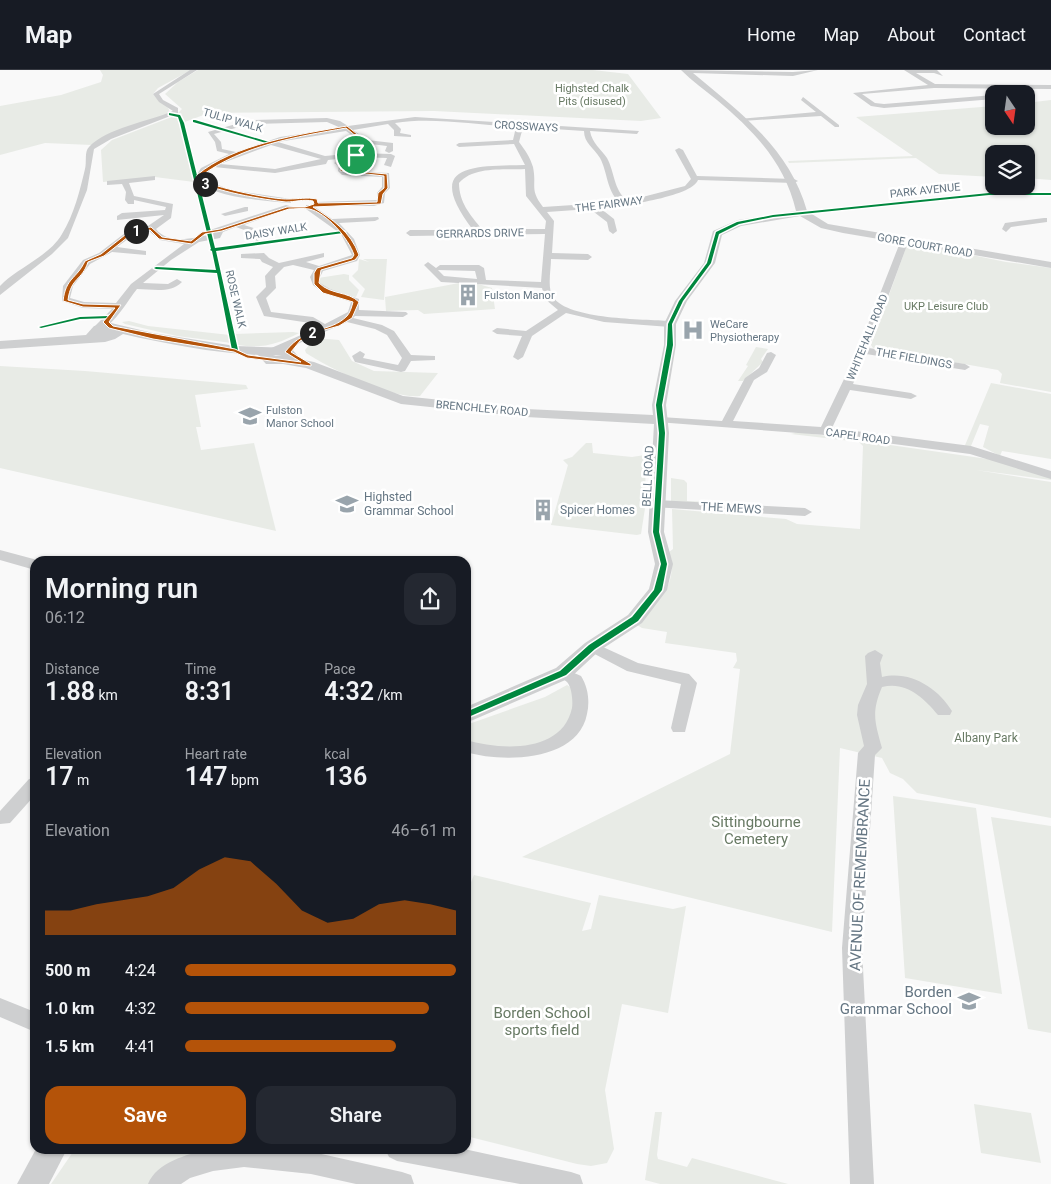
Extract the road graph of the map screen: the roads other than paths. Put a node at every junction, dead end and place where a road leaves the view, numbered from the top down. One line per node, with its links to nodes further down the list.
1 (194, 70): 88 (street)
2 (814, 70): 4 (street)
3 (908, 70): 5 (street); 6 (street)
4 (686, 71): 13 (street)
5 (941, 75)
6 (934, 86): 7 (street); 10 (street)
7 (985, 86)
8 (1035, 87): 9 (street)
9 (1051, 87)
10 (985, 98)
11 (803, 99): 12 (street)
12 (822, 114): 13 (street); 19 (street)
13 (742, 119): 43 (street)
14 (264, 121): 17 (street); 20 (street); 21 (street)
15 (221, 122): 17 (street)
16 (389, 122): 18 (street, CROSSWAYS); 20 (street, CROSSWAYS); 23 (street)
17 (238, 125): 33 (street)
18 (520, 126): 22 (street, CROSSWAYS); 28 (street)
19 (837, 126)
20 (347, 127): 27 (street); 29 (street, CROSSWAYS)
21 (250, 130)
22 (587, 130): 24 (street, CROSSWAYS); 49 (street)
23 (396, 131): 25 (street); 26 (street)
24 (639, 132)
25 (408, 133)
26 (385, 134)
27 (365, 142): 31 (street); 34 (street)
28 (516, 142): 30 (street); 39 (street)
29 (273, 144): 33 (street, CROSSWAYS); 35 (street)
30 (459, 144)
31 (392, 147): 34 (street); 38 (street)
32 (679, 149): 41 (street)
33 (236, 154): 37 (street, CROSSWAYS)
34 (356, 155): 36 (street)
35 (324, 160): 36 (street); 37 (street)
36 (340, 160): 48 (street)
37 (214, 164): 48 (street)
38 (388, 165)
39 (529, 167): 51 (street); 66 (street)
40 (152, 178): 42 (street)
41 (695, 178): 43 (street); 49 (street, THE FAIRWAY)
42 (124, 181): 44 (street); 52 (street)
43 (794, 181): 53 (street)
44 (110, 182)
45 (327, 194): 48 (street)
46 (297, 198): 48 (street)
47 (1046, 200): 53 (street, PARK AVENUE); 59 (street)
48 (302, 204): 57 (street); 58 (street)
49 (625, 204): 50 (street, THE FAIRWAY)
50 (593, 207): 51 (street, THE FAIRWAY); 64 (street)
51 (542, 210): 63 (street)
52 (169, 212): 56 (street); 61 (street)
53 (802, 213): 68 (street, GORE COURT ROAD); 93 (street, BELL ROAD)
54 (225, 214): 57 (street)
55 (364, 215): 58 (street)
56 (120, 218)
57 (259, 218): 60 (street)
58 (333, 221): 83 (street)
59 (1047, 221): 62 (street)
60 (237, 225): 67 (street); 69 (street)
61 (151, 228): 69 (street); 70 (street)
62 (1006, 229)
63 (550, 231): 66 (street, GERRARDS DRIVE); 74 (street)
64 (613, 231)
65 (410, 233): 66 (street, GERRARDS DRIVE)
66 (480, 233)
67 (255, 239)
68 (905, 240): 78 (street, GORE COURT ROAD); 100 (street, WHITEHALL ROAD)
69 (194, 241): 87 (street)
70 (110, 250): 71 (street); 89 (street)
71 (143, 252)
72 (321, 255): 76 (street)
73 (244, 256): 79 (street)
74 (549, 256): 75 (street); 86 (street)
75 (590, 256)
76 (297, 262): 79 (street); 83 (street)
77 (428, 265): 85 (street)
78 (1051, 265)
79 (280, 266): 94 (street)
80 (440, 268): 81 (street)
81 (479, 268): 82 (street); 85 (street)
82 (491, 268)
83 (319, 269): 92 (street)
84 (177, 282): 87 (street)
85 (482, 282): 86 (street)
86 (547, 285): 90 (street)
87 (134, 286): 89 (street)
88 (0, 292)
89 (119, 306): 95 (street)
90 (564, 310): 93 (street); 97 (street)
91 (403, 314): 92 (street)
92 (349, 316): 94 (street); 106 (street)
93 (670, 324): 113 (street, BELL ROAD)
94 (324, 328): 98 (street)
95 (104, 331): 99 (street); 101 (street)
96 (497, 331): 97 (street)
97 (528, 334): 105 (street)
98 (298, 340): 101 (street); 103 (street)
99 (0, 345)
100 (863, 350): 108 (street, THE FIELDINGS); 109 (street, WHITEHALL ROAD)
101 (269, 354): 103 (street, BRENCHLEY ROAD)
102 (360, 354): 106 (street)
103 (287, 355): 113 (street, BRENCHLEY ROAD)
104 (771, 355): 111 (street)
105 (518, 357)
106 (408, 358): 107 (street)
107 (431, 358)
108 (965, 367)
109 (847, 386): 112 (street); 115 (street, WHITEHALL ROAD)
110 (730, 390): 111 (street)
111 (743, 392): 114 (street)
112 (911, 396)
113 (661, 420): 114 (street, CAPEL ROAD); 117 (street, BELL ROAD)
114 (725, 425): 115 (street, CAPEL ROAD)
115 (825, 431): 116 (street, CAPEL ROAD)
116 (1051, 475)
117 (657, 504): 118 (street, THE MEWS); 121 (street, BELL ROAD)
118 (805, 512)
119 (0, 555): 120 (street)
120 (30, 564)
121 (592, 648): 123 (street, BELL ROAD); 127 (street)
122 (875, 655): 124 (street)
123 (563, 673): 126 (street, BELL ROAD); 128 (street)
124 (876, 684): 125 (street); 139 (street, AVENUE OF REMEMBRANCE)
125 (944, 711)
126 (471, 713)
127 (679, 728)
128 (471, 748)
129 (30, 789): 130 (street)
130 (4, 818)
131 (0, 1007): 132 (street)
132 (30, 1020)
133 (49, 1154): 135 (street)
134 (426, 1154): 138 (street)
135 (32, 1184)
136 (160, 1184): 137 (street)
137 (402, 1184)
138 (571, 1184)
139 (862, 1184)

